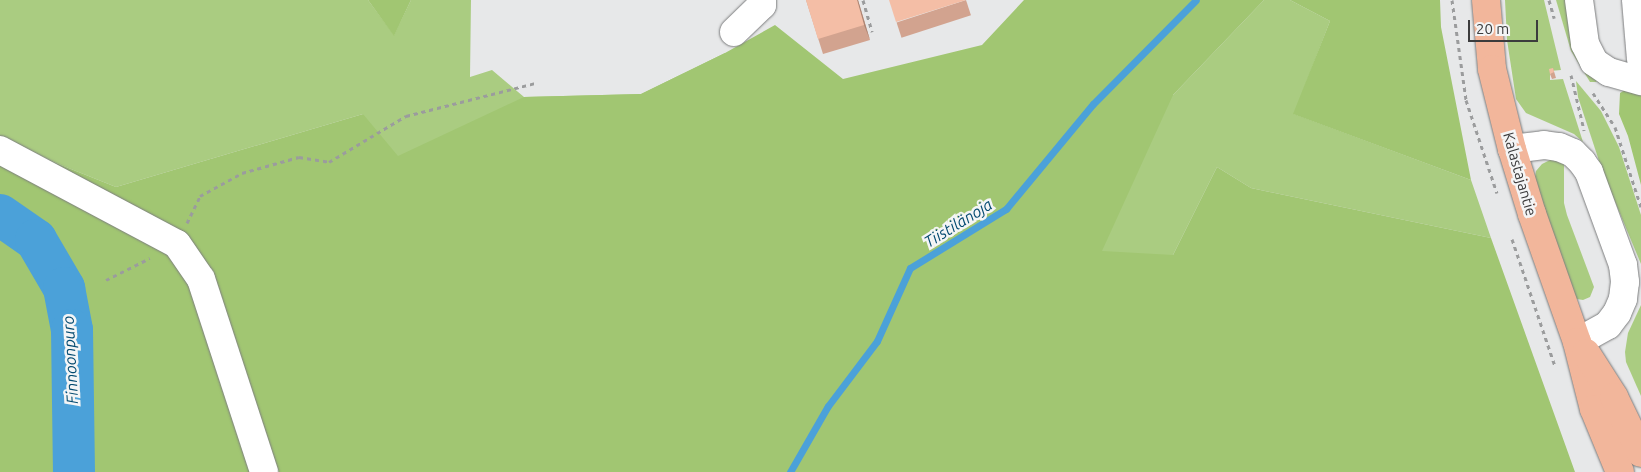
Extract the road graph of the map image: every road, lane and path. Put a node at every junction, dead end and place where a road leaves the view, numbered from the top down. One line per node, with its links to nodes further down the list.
1 (863, 0): 9 (path)
2 (1486, 0): 13 (main road, Kalastajantie)
3 (1549, 0): 7 (path)
4 (1579, 0): 10 (street)
5 (1636, 0): 10 (street)
6 (762, 2): 8 (street)
7 (1554, 19)
8 (734, 32)
9 (872, 32)
10 (1641, 73)
11 (535, 83): 16 (path)
12 (1592, 92): 15 (path)
13 (1512, 149): 18 (main road, Kalastajantie); 18 (street)
14 (0, 150): 16 (street)
15 (1641, 206)
16 (177, 244): 17 (path); 20 (street)
17 (106, 280)
18 (1577, 342): 19 (main road, Kalastajantie); 21 (main road, Kalastajantie)
19 (1641, 453)
20 (264, 472)
21 (1620, 472)

